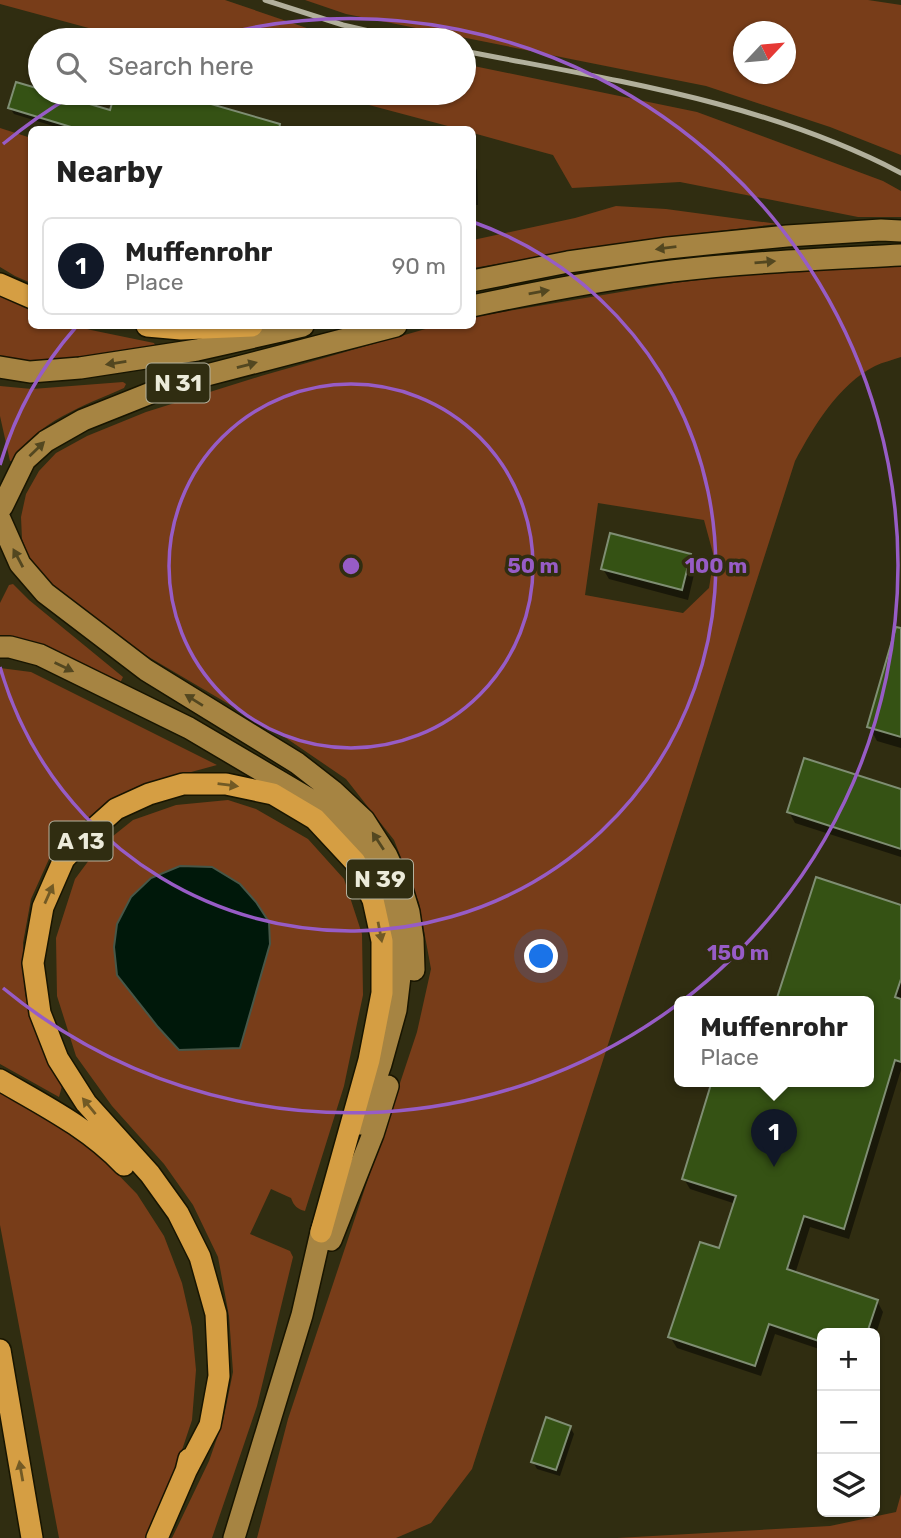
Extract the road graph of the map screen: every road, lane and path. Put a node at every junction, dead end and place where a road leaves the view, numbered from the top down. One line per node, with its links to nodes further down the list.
1 (891, 231): 3 (main road, one-way to 3)
2 (901, 256): 6 (main road, one-way to 2)
3 (476, 280)
4 (0, 284): 5 (highway)
5 (28, 296)
6 (476, 305)
7 (289, 329): 9 (main road, N 31, one-way to 9)
8 (384, 329): 11 (main road, N 31, one-way to 8)
9 (0, 367)
10 (0, 483): 11 (main road)
11 (1, 515): 15 (main road, N 39, one-way to 11)
12 (0, 647): 14 (main road, N 39, one-way to 14)
13 (0, 1080): 17 (highway, A 13)
14 (321, 1233): 15 (main road, N 39); 17 (highway, A 13, one-way to 14)
15 (302, 1315): 20 (main road, N 39)
16 (0, 1350): 18 (highway, one-way to 16)
17 (186, 1471): 19 (highway, A 13)
18 (32, 1538)
19 (157, 1538)
20 (234, 1538)

